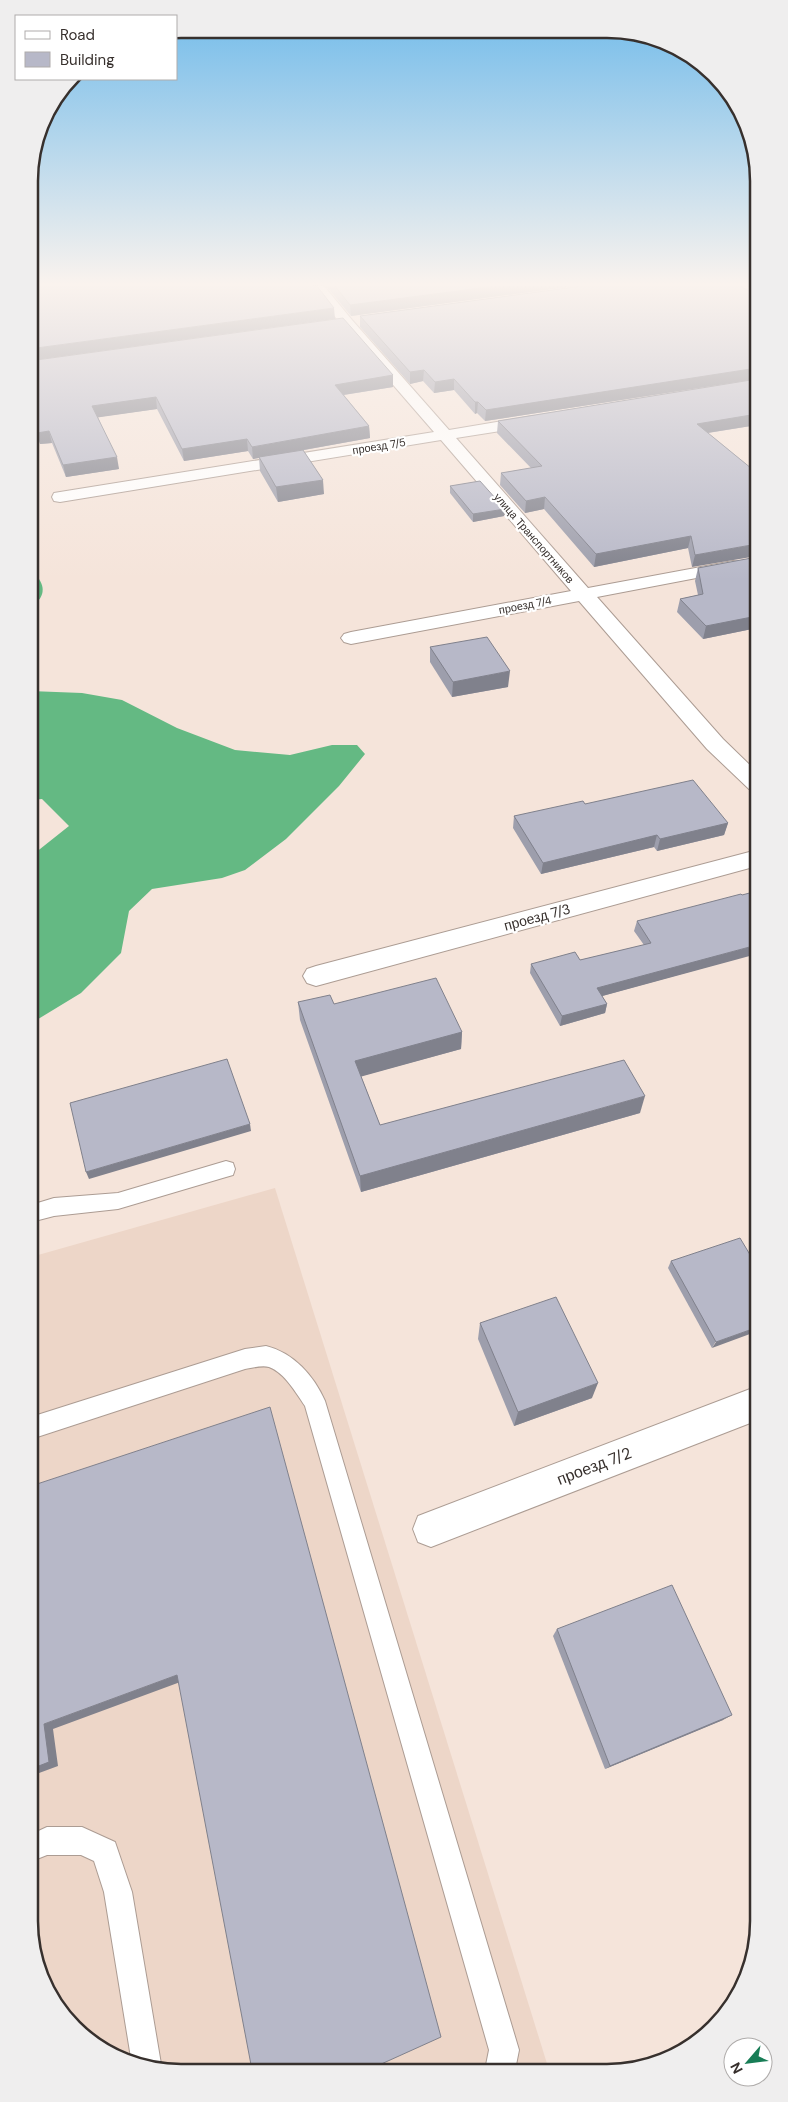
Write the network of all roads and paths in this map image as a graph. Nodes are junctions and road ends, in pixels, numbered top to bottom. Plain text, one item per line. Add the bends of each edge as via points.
1 (400, 384) edge
2 (552, 418) edge
3 (444, 435) junction
4 (60, 497) dead end
5 (747, 564) edge
6 (582, 594) junction
7 (351, 638) dead end
8 (750, 777) edge
9 (750, 860) edge
10 (316, 976) dead end
11 (226, 1169) dead end
12 (38, 1212) edge
13 (750, 1406) edge
14 (38, 1426) edge
15 (431, 1530) dead end
16 (38, 1845) edge
17 (147, 2060) edge
18 (501, 2064) edge

1 - 3 street, улица Транспортников
2 - 3 street, проезд 7/5
3 - 4 street, проезд 7/5
3 - 6 street, улица Транспортников
5 - 6 street, проезд 7/4
6 - 7 street, проезд 7/4
6 - 8 street, улица Транспортников via 715,744
9 - 10 street, проезд 7/3
11 - 12 lane via 118,1201 54,1207
13 - 15 street, проезд 7/2
14 - 18 lane via 245,1359 268,1356 285,1364 299,1379 314,1401 504,2050
16 - 17 lane via 48,1841 82,1841 104,1852 118,1892

